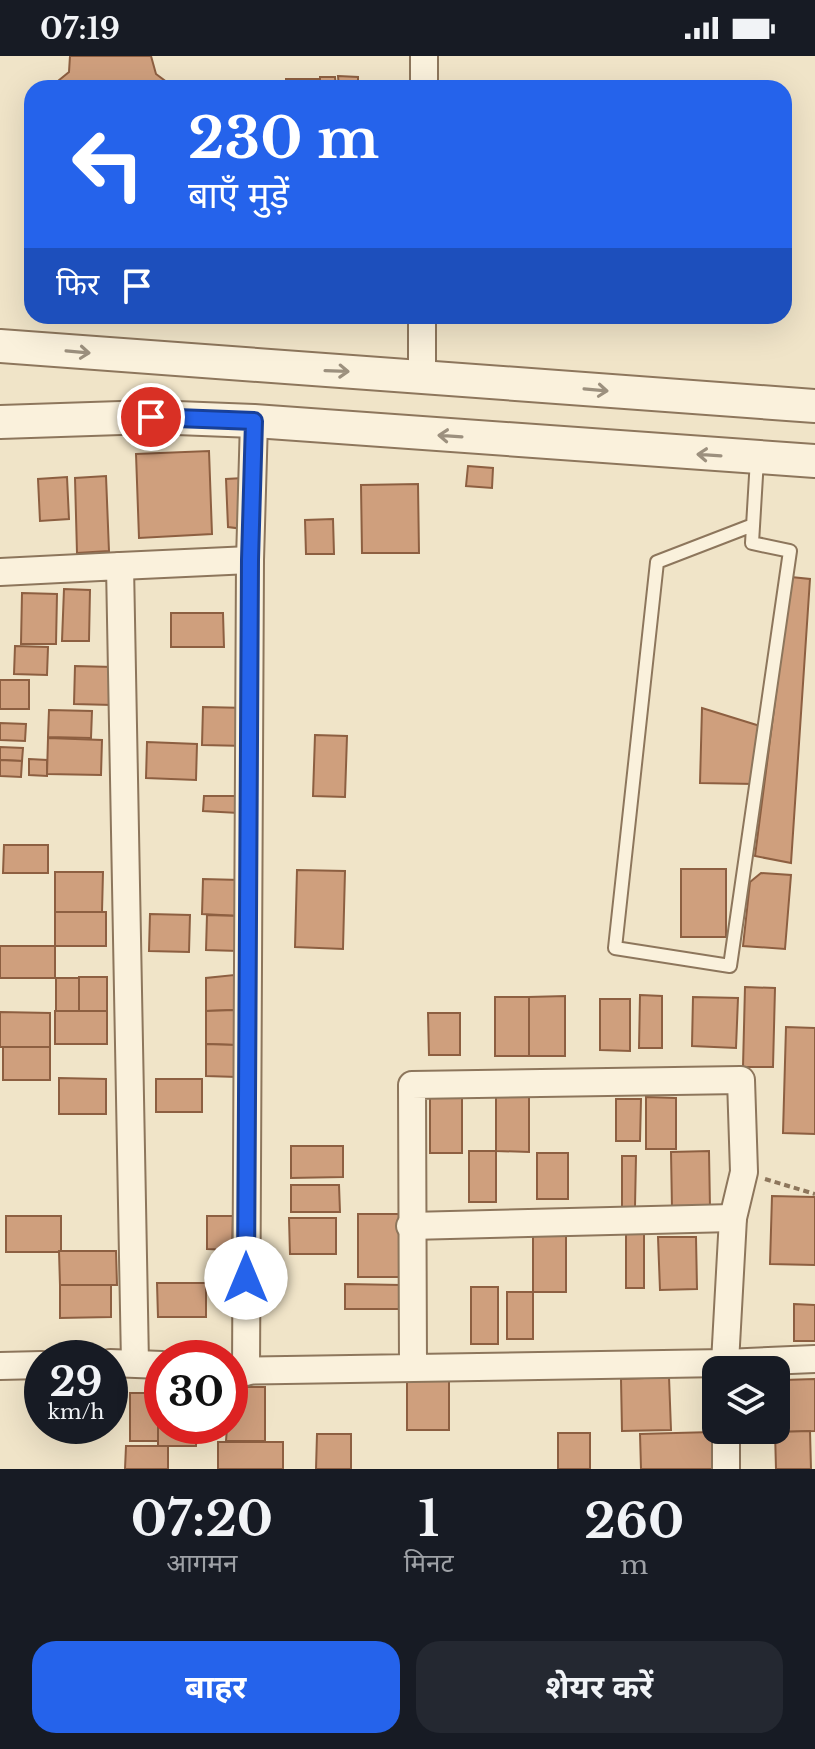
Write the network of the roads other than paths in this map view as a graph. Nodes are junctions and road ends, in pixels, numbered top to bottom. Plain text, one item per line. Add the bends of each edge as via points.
1 (424, 56) edge
2 (424, 80) edge
3 (422, 324) edge
4 (0, 346) edge
5 (422, 375) junction
6 (815, 406) edge
7 (254, 421) junction
8 (0, 422) edge
9 (757, 459) junction
10 (815, 461) edge
11 (753, 525) junction
12 (250, 560) junction
13 (120, 566) junction
14 (0, 572) edge
15 (733, 1218) junction
16 (410, 1226) junction
17 (122, 1340) edge
18 (238, 1340) edge
19 (726, 1356) edge
20 (815, 1359) edge
21 (790, 1361) edge
22 (24, 1365) edge
23 (0, 1366) edge
24 (702, 1366) edge
25 (413, 1367) junction
26 (248, 1371) edge
27 (726, 1444) edge
28 (726, 1469) edge

1 - 2 street
3 - 5 street
4 -> 5 street
5 -> 6 street
7 - 8 street via 151,417
9 -> 7 street
7 - 12 street
9 - 10 street
9 - 11 lane
11 - 11 lane via 752,543 790,551 730,966 615,948 657,562
12 - 13 street
12 - 18 street
13 - 14 street
13 - 17 street
15 - 16 street
15 - 16 street via 744,1172 741,1080 412,1085
15 - 19 street
16 - 25 street
20 - 21 street
22 - 23 street
24 - 25 street
25 - 26 street
27 - 28 street

